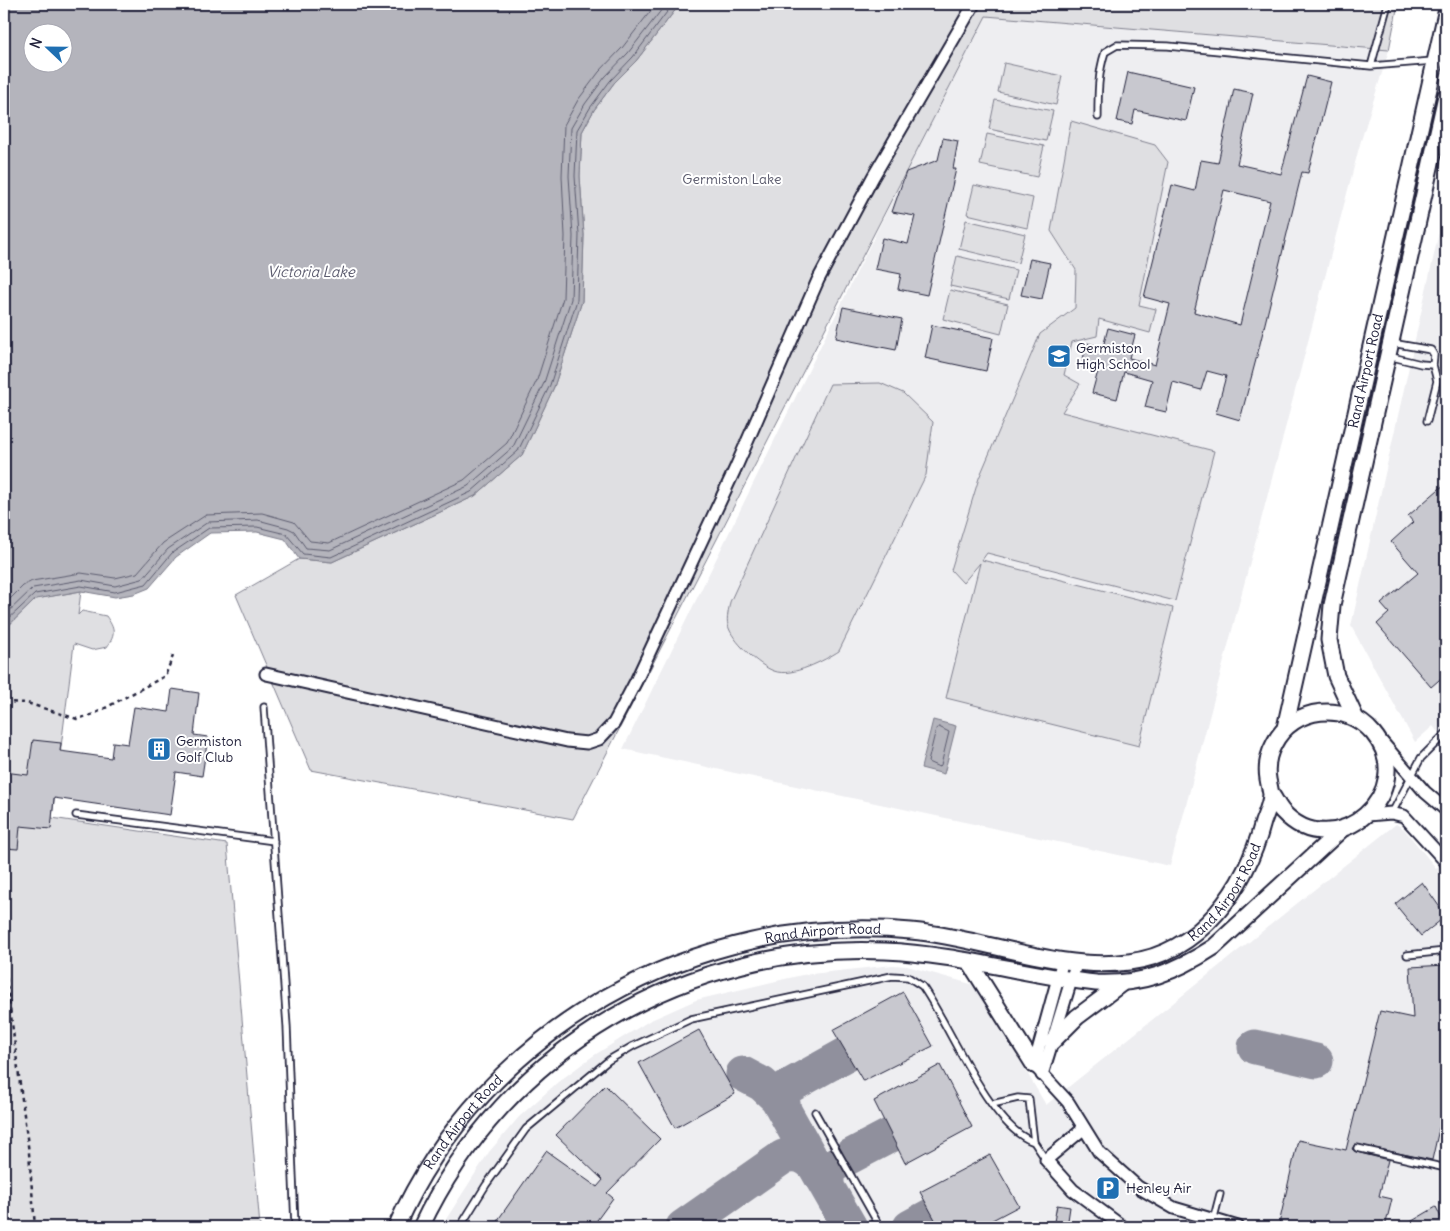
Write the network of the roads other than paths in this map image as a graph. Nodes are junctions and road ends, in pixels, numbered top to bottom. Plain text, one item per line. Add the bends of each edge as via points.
1 (974, 4) edge
2 (1388, 4) edge
3 (1446, 13) edge
4 (1435, 61) junction
5 (1371, 66) junction
6 (1446, 96) edge
7 (1098, 117) dead end
8 (1391, 344) junction
9 (1367, 356) junction
10 (1433, 365) junction
11 (1427, 421) dead end
12 (266, 674) dead end
13 (264, 707) dead end
14 (1356, 718) junction
15 (1285, 728) junction
16 (1446, 733) edge
17 (1374, 734) junction
18 (1411, 775) junction
19 (1271, 794) junction
20 (1446, 810) edge
21 (1391, 813) junction
22 (76, 815) dead end
23 (1368, 815) junction
24 (1342, 829) junction
25 (274, 841) junction
26 (1446, 862) edge
27 (1446, 951) edge
28 (1407, 955) dead end
29 (1070, 961) junction
30 (970, 963) junction
31 (1065, 980) junction
32 (1121, 984) junction
33 (1052, 1042) junction
34 (1038, 1070) junction
35 (992, 1104) junction
36 (815, 1112) dead end
37 (1083, 1129) junction
38 (1034, 1142) junction
39 (1357, 1148) dead end
40 (1046, 1160) junction
41 (1446, 1168) edge
42 (1220, 1194) dead end
43 (1213, 1221) junction
44 (295, 1227) edge
45 (396, 1227) edge
46 (421, 1227) edge
47 (460, 1227) edge
48 (880, 1227) edge
49 (1124, 1227) edge
50 (1238, 1227) edge

1 - 12 street via 873,176 818,280 736,467 636,681 607,732 587,743 567,741
2 - 5 lane
3 - 4 street, Rand Airport Road
4 - 5 lane
4 - 9 street, Rand Airport Road
5 - 7 lane via 1168,46 1117,45 1105,52 1102,61
6 - 8 street, Rand Airport Road
8 - 9 street
8 - 10 lane via 1421,364
8 - 10 lane via 1431,350
8 - 14 street, Rand Airport Road via 1332,605 1329,640 1336,676
9 - 15 street, Rand Airport Road
10 - 11 lane via 1437,381
13 - 25 lane
14 - 15 street, Rand Airport Road via 1338,712 1319,712 1300,717
14 - 17 street, Rand Airport Road
15 - 19 street, Rand Airport Road via 1274,742 1268,759
16 - 18 lane via 1421,758
17 - 18 street
17 - 23 street, Rand Airport Road via 1384,753 1387,775 1381,797
18 - 20 street via 1434,802
18 - 21 lane
19 - 24 street, Rand Airport Road via 1282,812 1300,825 1320,831
19 - 29 street, Rand Airport Road via 1257,846 1242,879 1226,904 1201,930 1165,952 1140,961 1112,965
21 - 23 street
21 - 26 street via 1407,818
22 - 25 lane
23 - 24 street, Rand Airport Road
24 - 32 street, Rand Airport Road via 1214,947 1170,973
25 - 44 lane via 287,1026
27 - 28 lane
29 - 31 street
29 - 45 street, Rand Airport Road via 913,931 821,931 769,937 708,952 644,976 564,1024 495,1082 436,1154
30 - 31 street, Rand Airport Road
30 - 34 street
30 - 46 street, Rand Airport Road via 887,951 827,950 769,958 728,968 652,995 593,1028 516,1092 489,1120 457,1163
31 - 32 street, Rand Airport Road
31 - 33 street
31 - 34 street
32 - 33 street via 1077,1017
33 - 34 street
34 - 37 street via 1068,1102
35 - 38 lane via 1016,1133
35 - 38 lane via 1029,1099
35 - 47 lane via 926,991 908,977 892,976 713,1013 678,1023 633,1046 541,1114 515,1143
36 - 48 lane
37 - 40 street
37 - 43 street via 1099,1152 1138,1187 1174,1208
38 - 40 lane
39 - 41 lane
40 - 49 street via 1073,1190
42 - 43 lane
43 - 50 street

